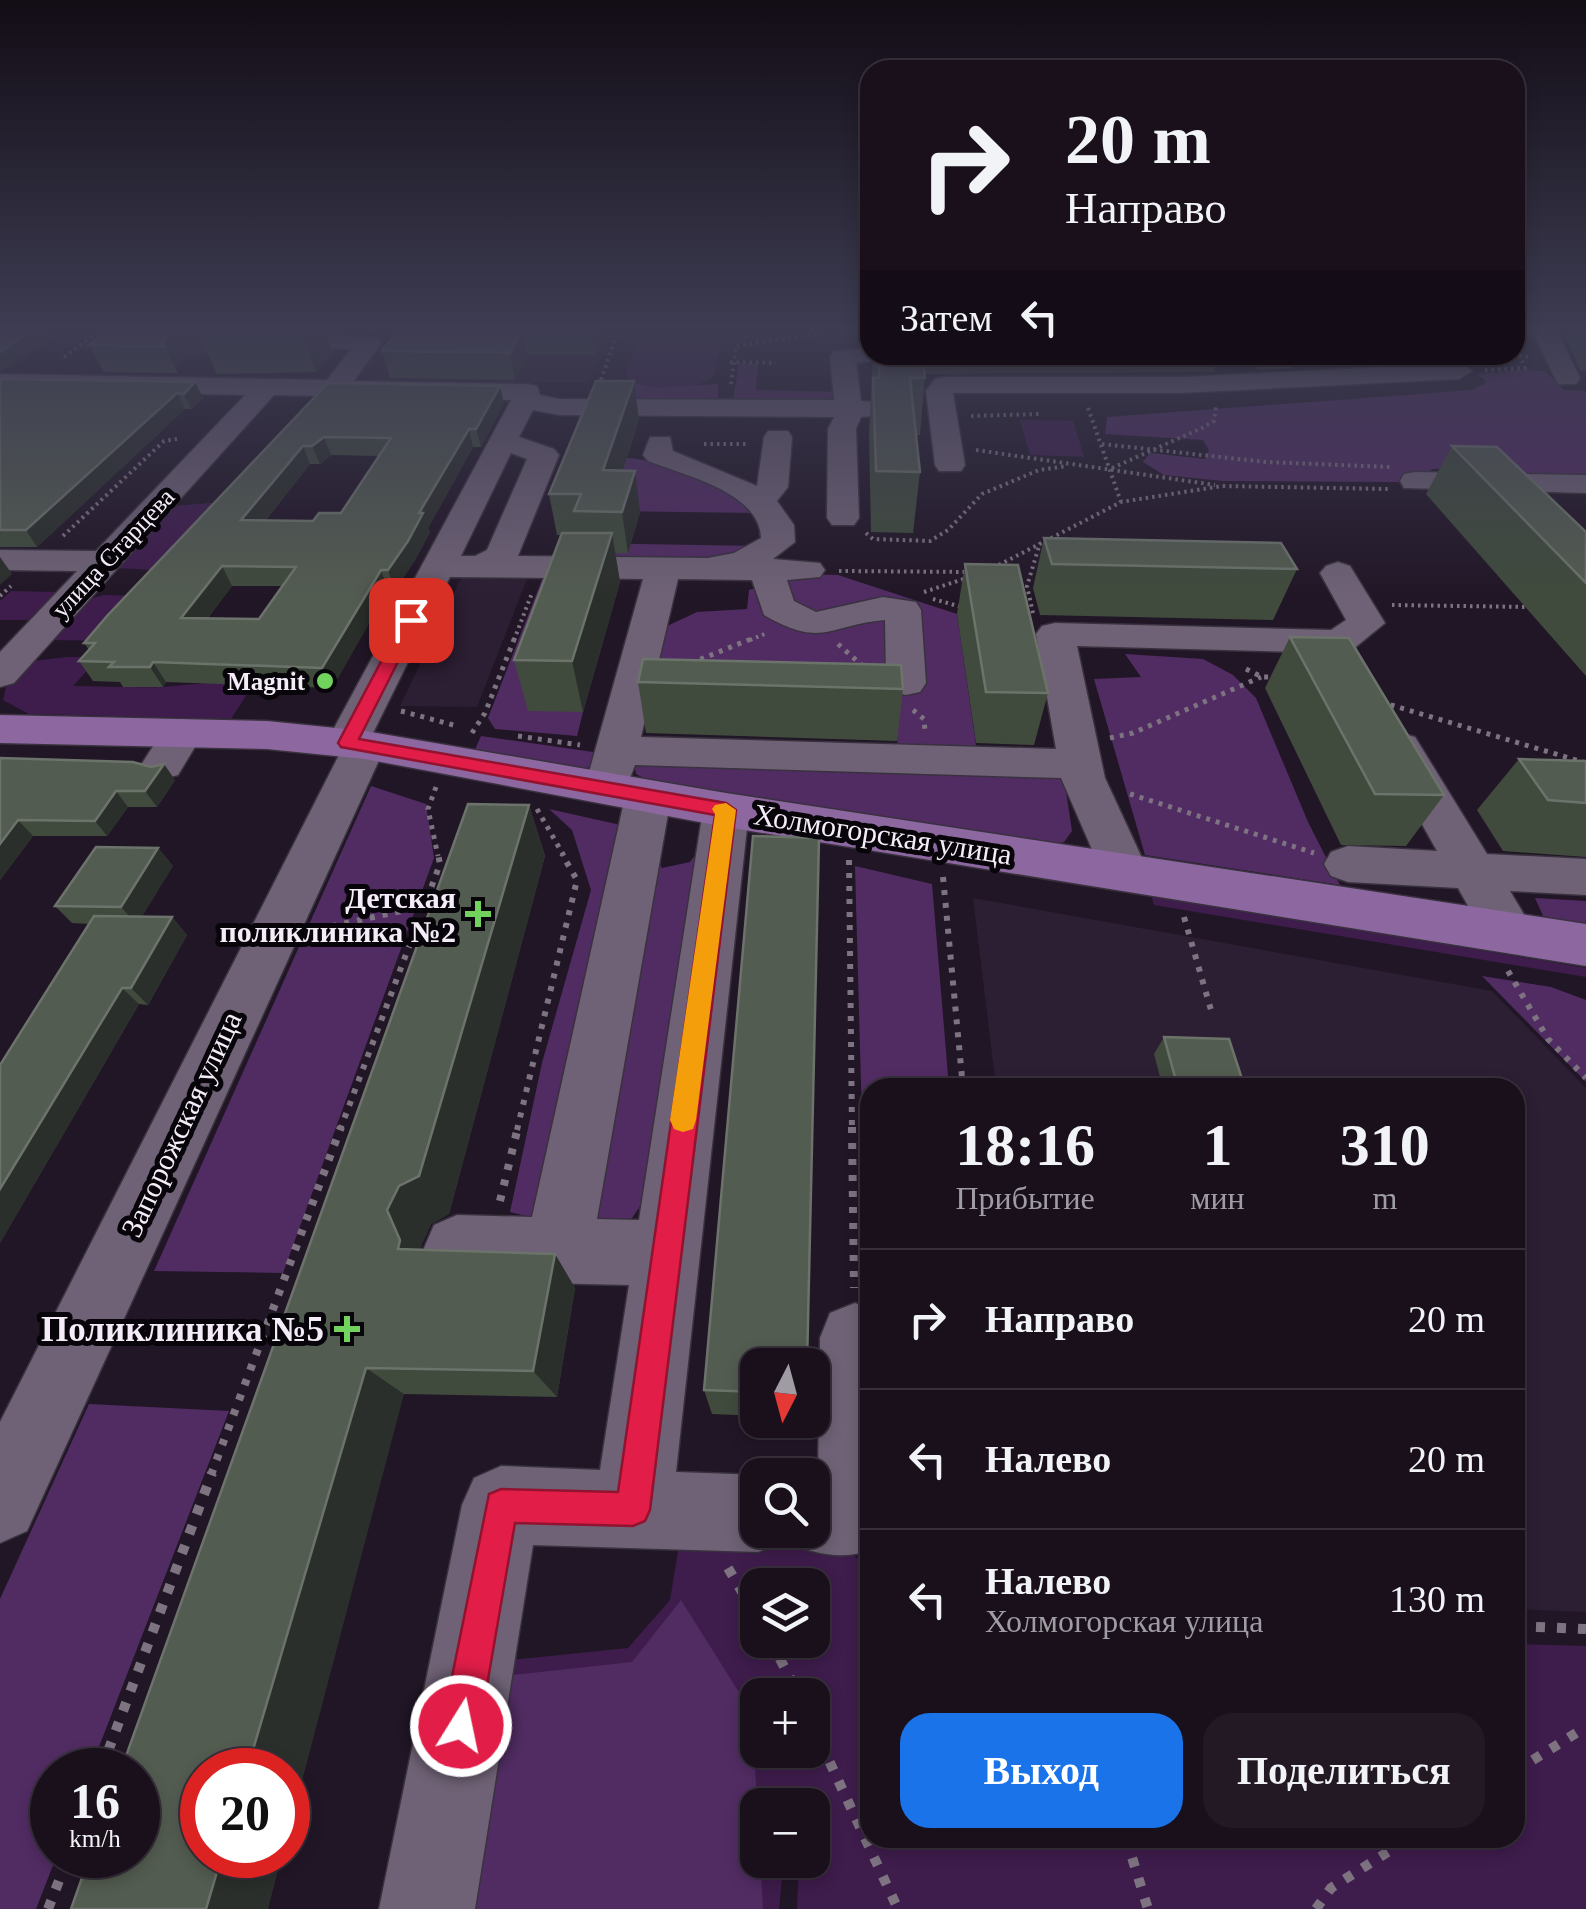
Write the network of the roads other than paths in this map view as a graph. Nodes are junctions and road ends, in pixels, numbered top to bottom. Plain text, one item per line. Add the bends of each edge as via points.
1 (228, 419) edge
2 (282, 419) edge
3 (515, 419) edge
4 (523, 419) edge
5 (851, 419) edge
6 (936, 419) edge
7 (278, 422) dead end
8 (778, 436) dead end
9 (660, 443) dead end
10 (187, 452) junction
11 (948, 456) road end
12 (231, 466) dead end
13 (1491, 482) junction
14 (1586, 484) edge
15 (1407, 485) road end
16 (762, 500) junction
17 (465, 516) junction
18 (1541, 518) edge
19 (513, 522) junction
20 (111, 555) junction
21 (773, 556) junction
22 (0, 560) edge
23 (439, 566) junction
24 (482, 566) junction
25 (663, 568) junction
26 (3, 669) edge
27 (906, 683) edge
28 (0, 729) edge
29 (368, 732) junction
30 (1079, 760) junction
31 (624, 779) junction
32 (726, 810) junction
33 (1348, 864) road end
34 (1124, 872) junction
35 (1473, 873) junction
36 (1586, 877) edge
37 (1586, 945) edge
38 (1506, 949) junction
39 (457, 1248) edge
40 (558, 1250) junction
41 (665, 1254) junction
42 (855, 1338) road end
43 (0, 1504) edge
44 (633, 1510) junction
45 (740, 1513) edge
46 (847, 1515) edge
47 (427, 1909) edge

1 - 10 street, улица Старцева
2 - 7 street
3 - 17 street, Запорожская улица
4 - 19 street via 544,454
5 - 21 street via 842,428 838,546
6 - 11 street
8 - 16 street via 772,486
9 - 16 street via 658,455 730,472
10 - 12 street
10 - 20 street, улица Старцева
13 - 14 street
13 - 15 street
13 - 18 street
16 - 21 street via 781,530
17 - 19 street
17 - 23 street, Запорожская улица
19 - 24 street via 500,556
20 - 22 street
20 - 26 street, улица Старцева
21 - 25 street via 703,569
21 - 27 street via 777,607 801,623 818,627 885,607 903,610
23 - 24 street
23 - 29 street, Запорожская улица
24 - 25 street
25 - 31 street
28 - 29 main road, Холмогорская улица via 173,748
29 - 31 main road, Холмогорская улица
29 - 43 street, Запорожская улица
30 - 31 street
30 - 34 street
30 - 35 street via 1056,634 1352,638
31 - 32 main road, Холмогорская улица
31 - 40 street
32 - 34 main road, Холмогорская улица
32 - 41 street
33 - 35 street
34 - 38 main road, Холмогорская улица
35 - 36 street
35 - 38 street
37 - 38 main road, Холмогорская улица
39 - 40 street
40 - 41 street
41 - 44 street
42 - 46 street
44 - 45 street
44 - 47 street via 501,1506

